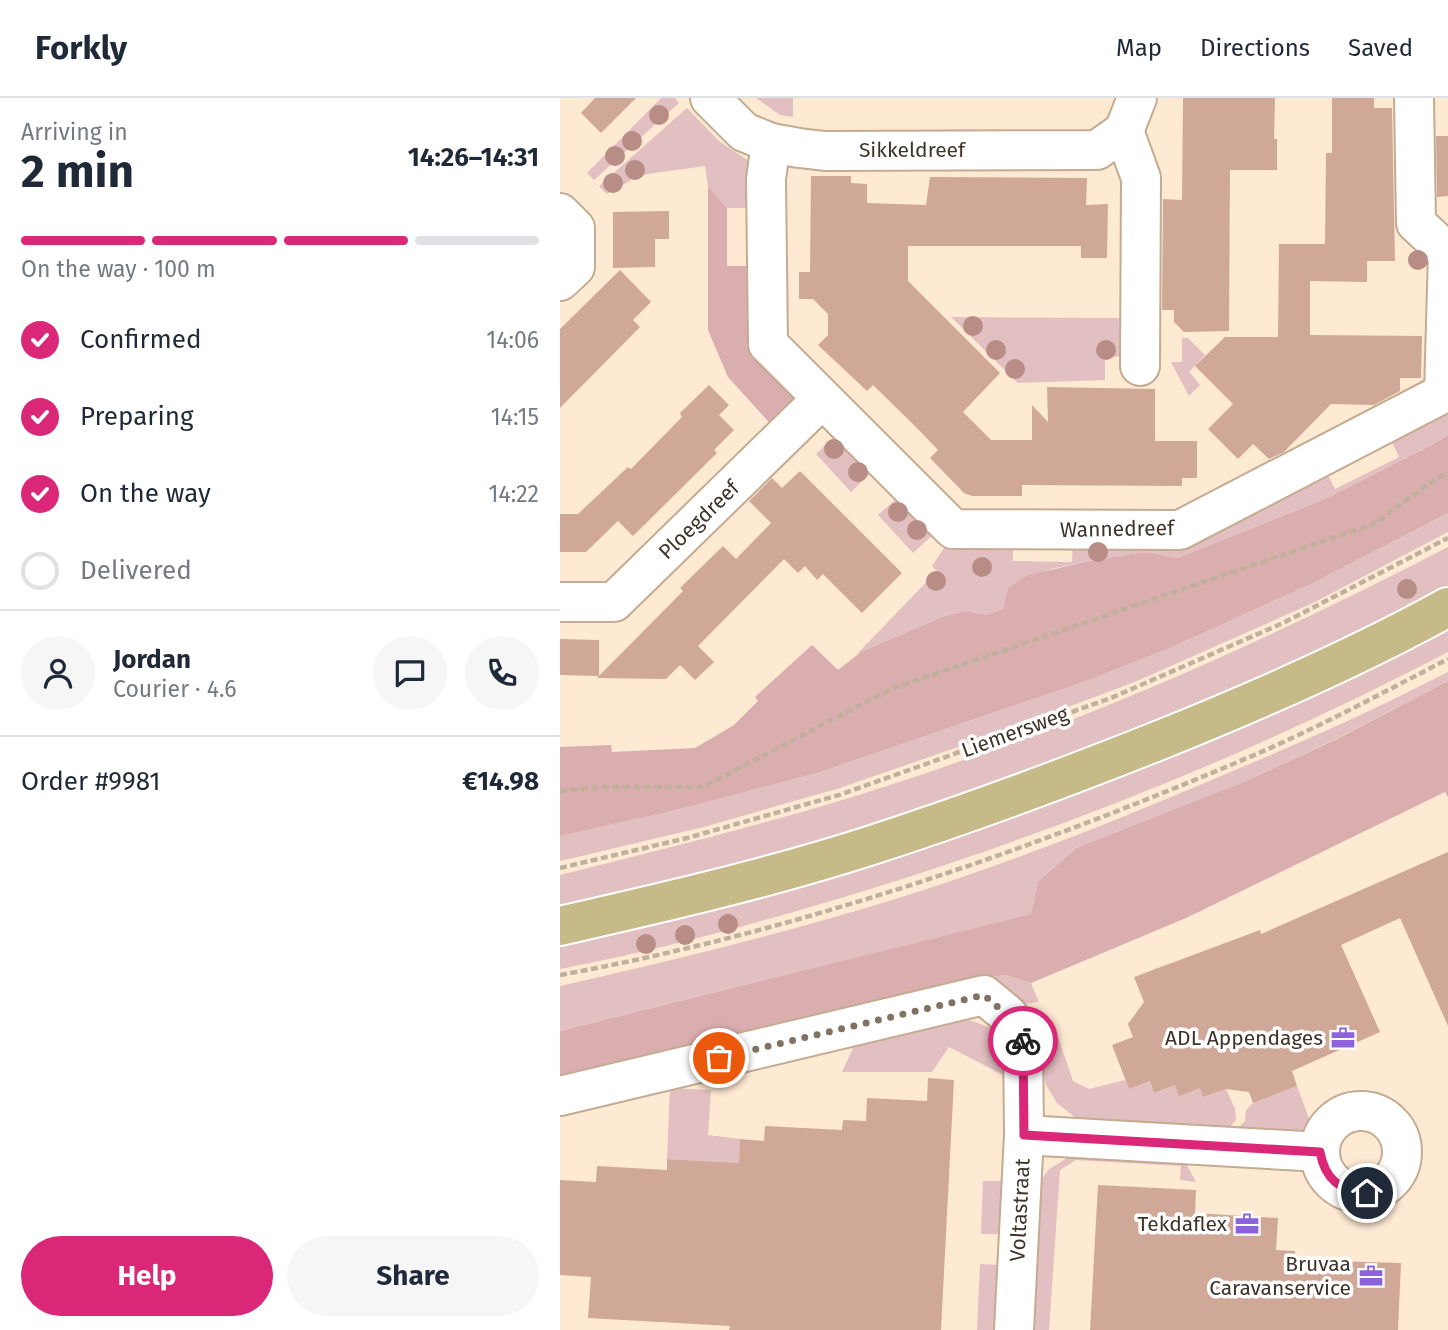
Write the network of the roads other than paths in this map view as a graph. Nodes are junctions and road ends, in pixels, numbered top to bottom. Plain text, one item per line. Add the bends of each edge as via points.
1 (710, 98) edge
2 (1414, 98) edge
3 (1130, 115) edge
4 (771, 142) junction
5 (560, 213) edge
6 (560, 281) edge
7 (1140, 366) dead end
8 (822, 399) junction
9 (560, 602) edge
10 (1448, 607) edge
11 (560, 926) edge
12 (560, 1096) edge
13 (1024, 1135) junction
14 (1320, 1152) dead end
15 (1014, 1330) edge

1 - 4 street, Sikkeldreef via 744,132
2 - 8 street, Wannedreef via 1416,223 1448,253 1444,393 1180,530 953,529
3 - 4 street, Sikkeldreef via 1097,150 825,151
3 - 7 street, Sikkeldreef via 1141,178
4 - 8 street, Wannedreef via 766,178 768,344
5 - 6 street via 575,228 575,267
8 - 9 street, Ploegdreef via 614,602
10 - 11 main road via 1394,637 1225,714 1049,784 870,846 687,897
12 - 13 street, Voltastraat via 984,995 1007,1015 1023,1038
13 - 14 street
13 - 15 street, Voltastraat

